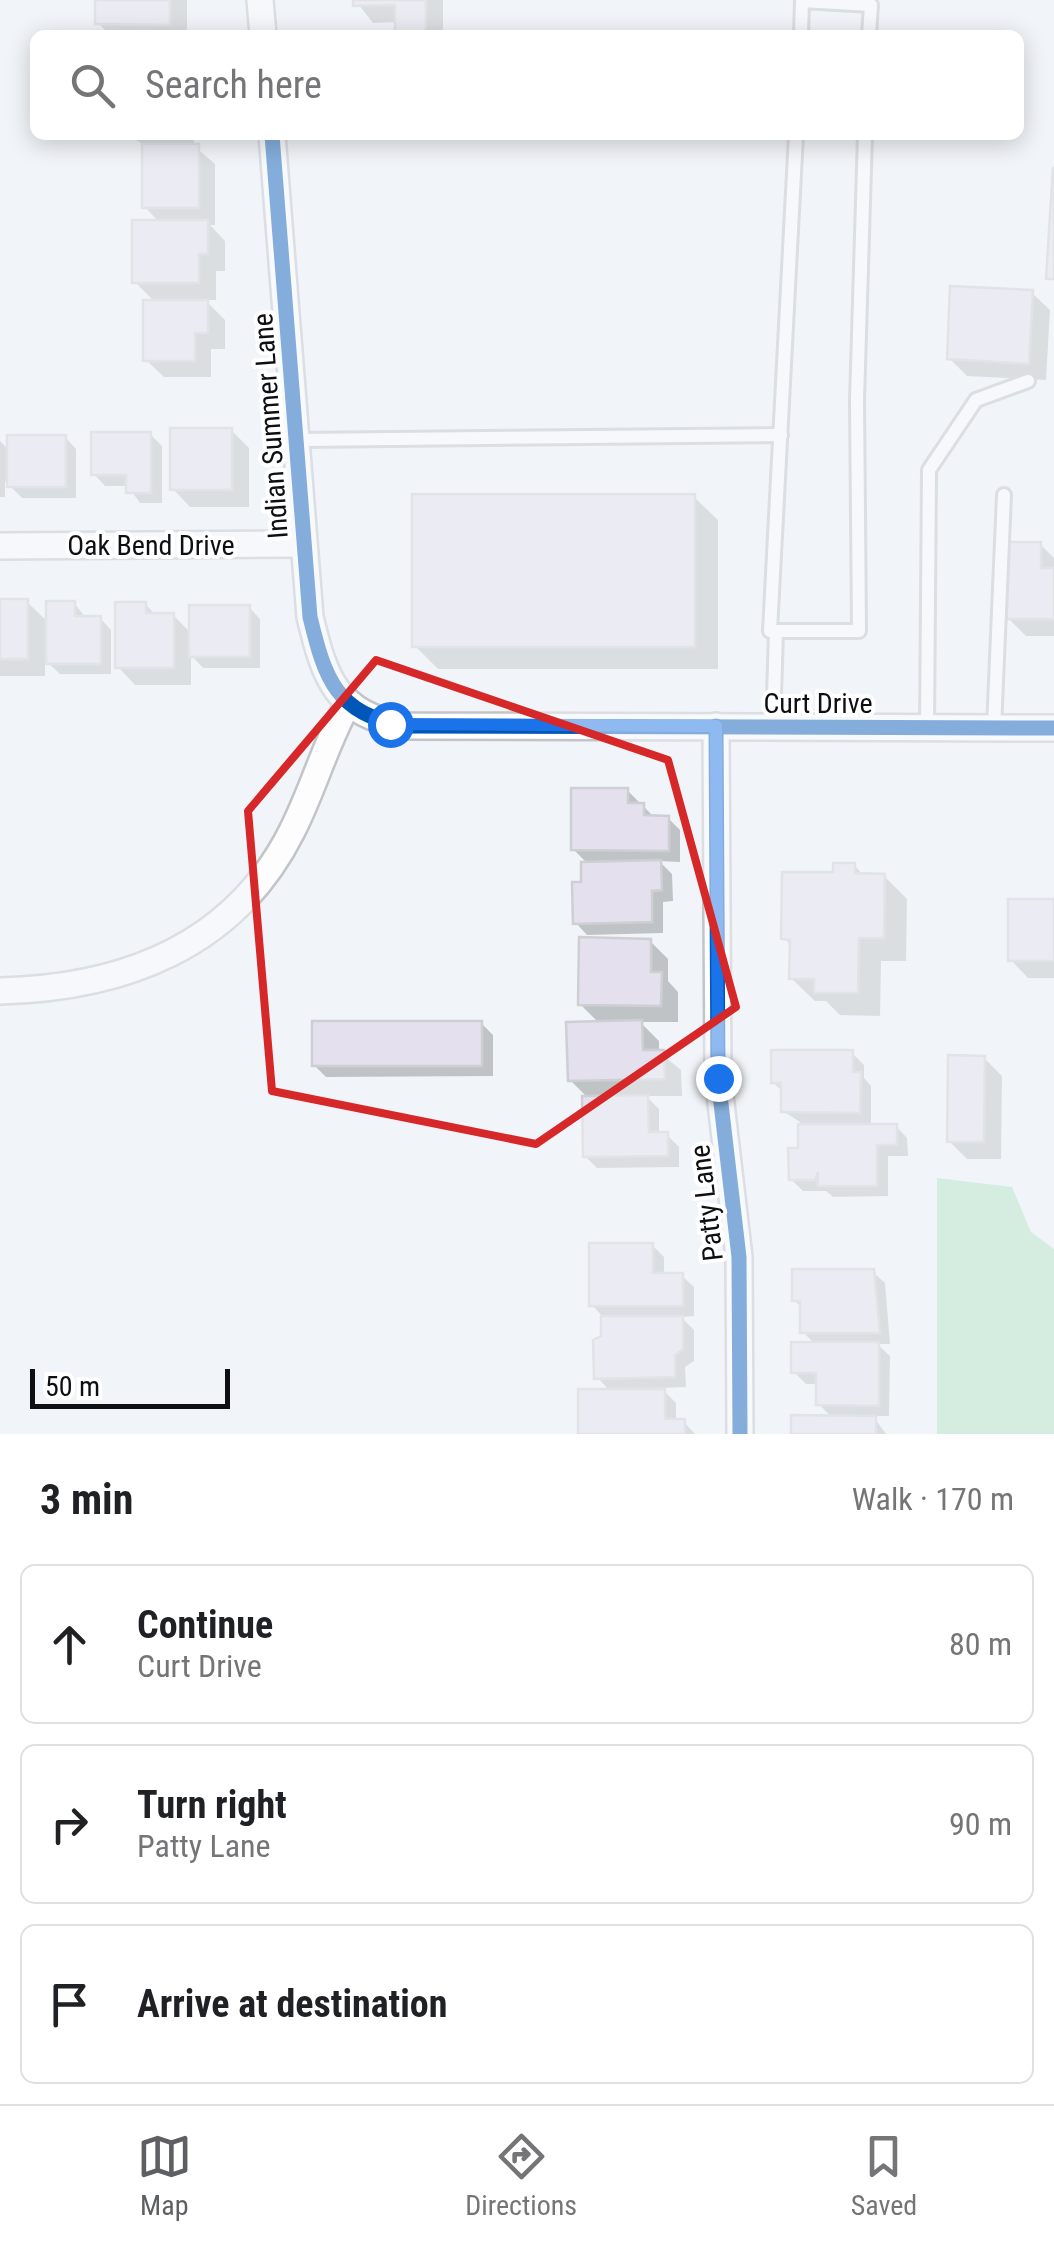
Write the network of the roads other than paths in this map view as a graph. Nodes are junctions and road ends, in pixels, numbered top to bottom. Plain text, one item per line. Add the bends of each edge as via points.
1 (260, 0) edge
2 (263, 30) edge
3 (801, 30) edge
4 (869, 30) edge
5 (272, 140) edge
6 (796, 140) edge
7 (865, 140) edge
8 (1028, 380) dead end
9 (781, 435) junction
10 (298, 440) junction
11 (1004, 495) dead end
12 (302, 544) junction
13 (0, 546) edge
14 (776, 632) junction
15 (347, 704) junction
16 (716, 726) junction
17 (773, 728) junction
18 (927, 728) junction
19 (994, 728) junction
20 (1054, 728) edge
21 (0, 991) edge
22 (740, 1434) edge

1 - 2 street
3 - 4 lane via 802,2 870,4
5 - 10 street, Indian Summer Lane
6 - 9 lane
7 - 14 lane via 858,632
8 - 18 lane via 976,400 929,470
9 - 10 lane
9 - 14 lane via 770,632
10 - 12 street, Indian Summer Lane
11 - 19 lane
12 - 13 street, Oak Bend Drive
12 - 15 street, Indian Summer Lane via 320,654
14 - 17 lane
15 - 16 street, Curt Drive via 405,726
15 - 21 street via 292,830 240,908 195,942 149,963 80,984
16 - 17 street, Curt Drive
16 - 22 street, Patty Lane via 718,1078 739,1257
17 - 18 street, Curt Drive
18 - 19 street, Curt Drive
19 - 20 street, Curt Drive

